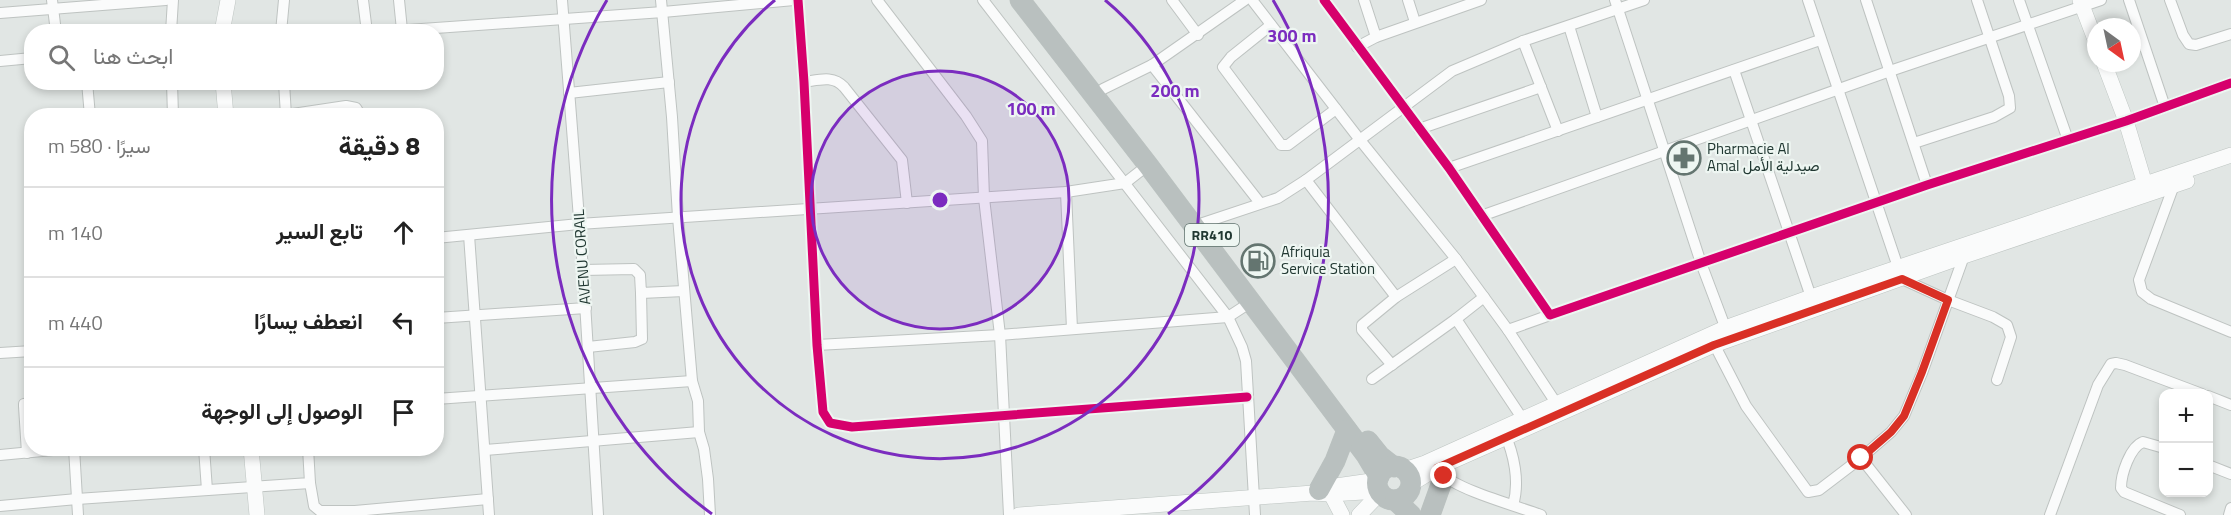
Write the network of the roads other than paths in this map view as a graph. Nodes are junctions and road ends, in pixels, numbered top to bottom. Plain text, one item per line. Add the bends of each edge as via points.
1 (166, 0) edge
2 (173, 0) edge
3 (228, 0) edge
4 (284, 0) edge
5 (363, 0) edge
6 (399, 0) edge
7 (562, 0) edge
8 (661, 0) edge
9 (796, 0) edge
10 (876, 0) edge
11 (983, 0) edge
12 (1020, 0) edge
13 (1034, 0) edge
14 (1172, 0) edge
15 (1245, 0) edge
16 (1252, 0) edge
17 (1324, 0) edge
18 (1364, 0) edge
19 (1408, 0) edge
20 (1480, 0) edge
21 (1644, 0) edge
22 (1808, 0) edge
23 (1866, 0) edge
24 (1977, 0) edge
25 (2019, 0) edge
26 (2101, 0) edge
27 (2129, 0) edge
28 (2170, 0) edge
29 (2081, 3) edge
30 (1616, 4) edge
31 (52, 5) edge
32 (663, 12) junction
33 (0, 13) edge
34 (564, 18) junction
35 (2087, 19) edge
36 (1415, 22) junction
37 (55, 24) edge
38 (172, 24) edge
39 (224, 24) edge
40 (282, 24) edge
41 (366, 24) edge
42 (401, 24) edge
43 (1271, 25) junction
44 (2027, 25) junction
45 (1569, 26) junction
46 (444, 27) edge
47 (2231, 34) edge
48 (1198, 35) junction
49 (1376, 37) junction
50 (1991, 38) junction
51 (1820, 40) junction
52 (1523, 41) junction
53 (1357, 47) junction
54 (24, 59) edge
55 (0, 61) edge
56 (1152, 65) junction
57 (1734, 70) junction
58 (1890, 71) junction
59 (2107, 72) edge
60 (669, 82) junction
61 (804, 82) junction
62 (2231, 83) edge
63 (1541, 87) junction
64 (1103, 89) junction
65 (88, 90) edge
66 (172, 90) edge
67 (224, 90) edge
68 (284, 90) edge
69 (1839, 90) junction
70 (569, 93) junction
71 (1647, 100) junction
72 (2165, 106) junction
73 (89, 108) edge
74 (173, 108) edge
75 (225, 108) edge
76 (286, 108) edge
77 (333, 108) edge
78 (356, 108) edge
79 (1403, 108) junction
80 (1336, 109) junction
81 (1598, 117) junction
82 (1752, 121) junction
83 (2126, 121) junction
84 (1419, 129) junction
85 (1558, 130) junction
86 (1360, 140) junction
87 (2068, 140) junction
88 (1914, 143) junction
89 (1665, 151) junction
90 (2231, 155) edge
91 (1148, 165) junction
92 (2231, 166) edge
93 (1449, 168) junction
94 (1306, 180) junction
95 (2174, 180) junction
96 (1125, 183) junction
97 (1927, 185) junction
98 (2146, 189) junction
99 (1066, 192) junction
100 (984, 198) junction
101 (907, 203) junction
102 (1260, 203) junction
103 (1878, 204) junction
104 (811, 210) junction
105 (1481, 216) junction
106 (678, 217) junction
107 (1203, 223) junction
108 (579, 224) junction
109 (1790, 233) junction
110 (469, 235) junction
111 (444, 237) edge
112 (1963, 251) junction
113 (1456, 259) junction
114 (1701, 263) junction
115 (583, 270) junction
116 (1900, 274) junction
117 (684, 291) junction
118 (641, 293) junction
119 (1396, 297) junction
120 (1484, 297) junction
121 (1811, 297) junction
122 (1948, 300) junction
123 (1251, 303) junction
124 (586, 308) junction
125 (475, 315) junction
126 (1550, 315) junction
127 (444, 317) edge
128 (1228, 317) junction
129 (1456, 319) junction
130 (1072, 329) junction
131 (1509, 330) junction
132 (2231, 332) edge
133 (1728, 333) junction
134 (1000, 335) junction
135 (1712, 339) junction
136 (817, 345) junction
137 (588, 347) junction
138 (24, 351) edge
139 (0, 352) edge
140 (1392, 365) junction
141 (1372, 379) dead end
142 (1997, 380) dead end
143 (692, 381) junction
144 (591, 389) junction
145 (2191, 389) edge
146 (482, 396) junction
147 (1246, 397) junction
148 (444, 398) edge
149 (2213, 398) edge
150 (2231, 405) edge
151 (1559, 407) junction
152 (1004, 416) junction
153 (1522, 418) junction
154 (1347, 430) junction
155 (699, 432) junction
156 (1504, 433) junction
157 (594, 441) junction
158 (2159, 447) edge
159 (485, 450) junction
160 (24, 453) edge
161 (0, 454) edge
162 (74, 456) edge
163 (205, 456) edge
164 (252, 456) edge
165 (308, 456) edge
166 (1861, 458) junction
167 (2213, 467) edge
168 (1441, 472) junction
169 (2231, 474) edge
170 (310, 483) junction
171 (1392, 485) junction
172 (254, 487) junction
173 (207, 490) junction
174 (1321, 492) junction
175 (76, 499) junction
176 (488, 499) junction
177 (1254, 499) junction
178 (1513, 505) junction
179 (2231, 508) edge
180 (5, 509) edge
181 (78, 515) edge
182 (256, 515) edge
183 (489, 515) edge
184 (598, 515) edge
185 (710, 515) edge
186 (1009, 515) edge
187 (1019, 515) edge
188 (1255, 515) edge
189 (1342, 515) edge
190 (1359, 515) edge
191 (1372, 515) edge
192 (1411, 515) edge
193 (1423, 515) edge
194 (1430, 515) edge
195 (1541, 515) edge
196 (1906, 515) edge
197 (2050, 515) edge
198 (2180, 515) edge
199 (2229, 515) edge

1 - 31 street
2 - 38 street
3 - 39 main road
4 - 40 street
5 - 41 street
6 - 42 street
7 - 34 street, AVENU CORAIL
8 - 32 street
9 - 32 street
9 - 61 street
10 - 100 street via 979,133
11 - 96 street
12 - 91 highway, RR410
13 - 64 highway, RR410
14 - 48 street
15 - 48 street
16 - 43 street
17 - 53 street
18 - 49 street
19 - 36 street
20 - 36 street
21 - 30 street
22 - 51 street
23 - 58 street
24 - 50 street
25 - 44 street
26 - 29 street
27 - 72 street
28 - 47 street via 2189,44
29 - 35 main road
29 - 44 street
30 - 45 street
30 - 71 street
31 - 33 street
31 - 37 street
32 - 34 street
32 - 60 street
34 - 46 street
34 - 70 street, AVENU CORAIL
36 - 49 street
43 - 80 street
43 - 80 street via 1223,67 1272,134 1281,145 1287,145
44 - 50 street
44 - 87 street
45 - 52 street
45 - 81 street
48 - 56 street
49 - 53 street
50 - 58 street
50 - 88 street via 2010,108
51 - 57 street
51 - 69 street
52 - 63 street
52 - 79 street via 1452,70
53 - 79 street
54 - 55 street
56 - 64 street
56 - 102 street
57 - 71 street
57 - 82 street
58 - 69 street
58 - 88 street
59 - 83 main road
60 - 70 street
60 - 106 street
61 - 101 street via 832,79 844,87 902,160
61 - 104 street
62 - 72 street
63 - 84 street
63 - 85 street
64 - 107 highway, RR410
65 - 73 street
66 - 74 street
67 - 75 main road
68 - 76 street
69 - 82 street
69 - 103 street
70 - 108 street, AVENU CORAIL
71 - 81 street
71 - 89 street
72 - 83 street
77 - 78 street
79 - 84 street
79 - 86 street
80 - 86 street
81 - 85 street
82 - 89 street
82 - 109 street
83 - 87 street
83 - 98 main road
84 - 93 street
85 - 93 street
86 - 94 street
86 - 113 street
87 - 97 street
88 - 97 street
89 - 105 street
89 - 114 street
90 - 95 main road
91 - 96 street
91 - 123 highway, RR410
92 - 95 main road
93 - 105 street
94 - 102 street via 1289,193
94 - 119 street
95 - 98 main road
95 - 132 street via 2139,280 2140,290 2151,299
96 - 99 street
96 - 128 street
97 - 103 street
98 - 112 main road
99 - 100 street
99 - 130 street
100 - 101 street
100 - 134 street
101 - 104 street
102 - 107 street
103 - 109 street
103 - 116 street
104 - 106 street
104 - 136 street
105 - 126 street
106 - 108 street
106 - 117 street
107 - 171 highway, RR410 via 1375,450
108 - 110 street
108 - 115 street, AVENU CORAIL
109 - 114 street
109 - 121 street
110 - 111 street
110 - 125 street
112 - 116 main road
112 - 122 street
113 - 119 street
113 - 120 street
114 - 126 street
114 - 133 street
115 - 118 street via 634,269 640,275
115 - 124 street, AVENU CORAIL
116 - 121 main road
116 - 122 street
116 - 133 main road
117 - 118 street
117 - 143 street
118 - 137 street via 642,339
119 - 140 street via 1362,325
120 - 129 street
120 - 131 street
121 - 133 main road
122 - 142 street via 2007,325 2011,337
122 - 166 street via 1904,416
123 - 128 street
123 - 154 highway, RR410
124 - 125 street
124 - 137 street, AVENU CORAIL
125 - 127 street
125 - 146 street
126 - 131 street
128 - 130 street
128 - 147 street via 1246,361
129 - 140 street
129 - 153 street
130 - 134 street
131 - 151 street
133 - 135 main road
134 - 136 street
134 - 152 street
135 - 151 main road
135 - 166 street via 1746,406 1808,492 1819,490
136 - 152 street via 823,412 835,426
137 - 144 street, AVENU CORAIL
138 - 139 street
140 - 141 street
143 - 144 street
143 - 155 street via 698,401
144 - 146 street
144 - 157 street, AVENU CORAIL
145 - 197 street via 2125,365 2111,364 2098,385
146 - 148 street
146 - 159 street
147 - 152 street
147 - 177 street
149 - 150 street
151 - 153 main road
151 - 156 main road
152 - 186 street
153 - 156 main road
154 - 171 highway, RR410
154 - 174 highway
155 - 157 street
155 - 185 street
156 - 168 main road
156 - 171 main road via 1425,463
156 - 178 street via 1516,480
157 - 159 street
157 - 184 street, AVENU CORAIL
158 - 198 street via 2143,442 2137,445 2121,488
159 - 176 street
160 - 161 street
162 - 175 street
163 - 173 street
164 - 172 main road
165 - 170 street
166 - 196 street
167 - 169 street
168 - 171 main road
168 - 178 street
168 - 194 highway
170 - 172 street
170 - 176 street via 314,506 320,511
171 - 174 main road via 1347,483
171 - 190 main road
171 - 191 main road
171 - 192 highway, RR410
171 - 193 highway, RR410
172 - 173 street
172 - 182 main road
173 - 175 street
174 - 177 main road
174 - 189 main road
175 - 180 street
175 - 181 street
176 - 183 street
177 - 187 main road
177 - 188 street
178 - 195 street
179 - 199 street

